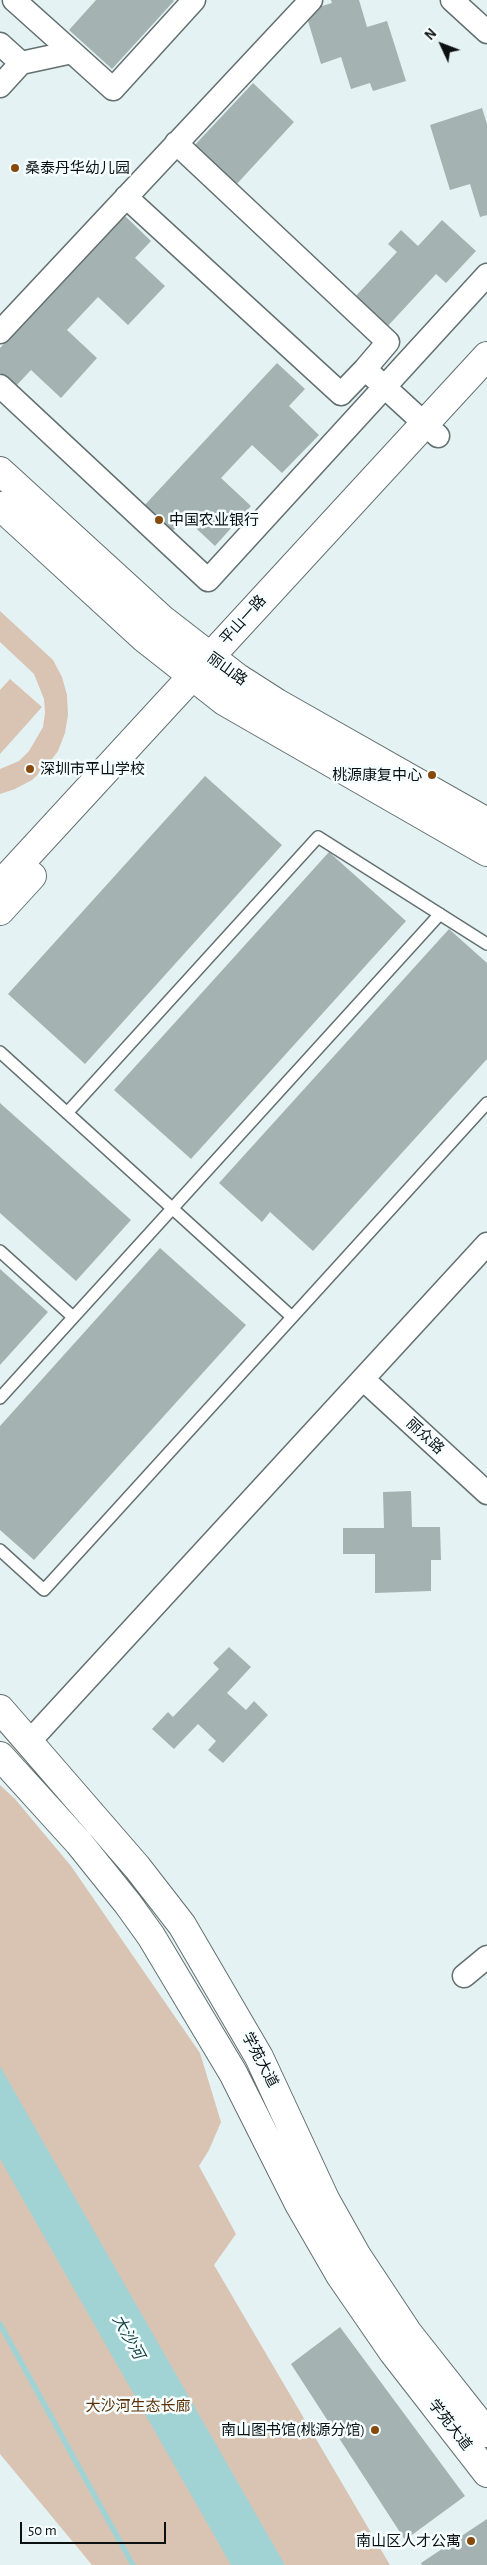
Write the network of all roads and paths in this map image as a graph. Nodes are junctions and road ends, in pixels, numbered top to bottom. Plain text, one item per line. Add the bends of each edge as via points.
1 (14, 0) edge
2 (194, 0) edge
3 (311, 0) edge
4 (452, 0) edge
5 (487, 32) edge
6 (0, 44) edge
7 (72, 52) junction
8 (21, 63) junction
9 (0, 86) edge
10 (176, 144) junction
11 (126, 197) junction
12 (487, 275) edge
13 (0, 332) edge
14 (487, 356) edge
15 (365, 369) junction
16 (487, 382) edge
17 (0, 386) edge
18 (385, 387) junction
19 (431, 430) junction
20 (0, 471) edge
21 (0, 506) edge
22 (208, 672) junction
23 (487, 822) edge
24 (487, 852) edge
25 (0, 885) edge
26 (0, 911) edge
27 (440, 914) junction
28 (487, 944) edge
29 (0, 1052) edge
30 (487, 1103) edge
31 (67, 1113) junction
32 (172, 1209) junction
33 (487, 1244) edge
34 (0, 1251) edge
35 (74, 1317) junction
36 (292, 1317) junction
37 (363, 1379) junction
38 (0, 1398) edge
39 (487, 1493) edge
40 (0, 1550) edge
41 (0, 1709) edge
42 (28, 1743) junction
43 (0, 1756) edge
44 (487, 1958) edge
45 (464, 1976) dead end
46 (487, 2433) edge
47 (487, 2473) edge

1 - 7 street
2 - 7 street via 113,89
3 - 10 street
4 - 5 street
6 - 8 street
7 - 8 street
8 - 9 street
10 - 11 street
10 - 15 street via 388,342
11 - 13 street
11 - 15 street via 341,394
12 - 18 street
14 - 19 street, 平山一路
15 - 18 street
16 - 19 street, 平山一路
17 - 18 street via 208,580
18 - 19 street
19 - 22 street, 平山一路
20 - 22 street, 丽山路 via 162,619
21 - 22 street, 丽山路 via 144,638
22 - 23 street, 丽山路 via 278,703
22 - 24 street, 丽山路 via 268,728
22 - 25 street, 平山一路
22 - 26 street, 平山一路
27 - 28 lane
27 - 31 lane via 318,837
27 - 32 lane
29 - 31 lane
30 - 36 lane
31 - 32 lane
32 - 35 lane
32 - 36 lane
33 - 37 street
34 - 35 lane
35 - 38 lane
36 - 40 lane via 44,1590
37 - 39 street, 丽众路
37 - 42 street
41 - 42 street, 学苑大道
42 - 46 street, 学苑大道 via 137,1867 182,1925 259,2056 325,2199 357,2256 408,2333
43 - 47 street, 学苑大道 via 79,1843 151,1936 228,2066 299,2204 340,2275 393,2352
44 - 45 street

